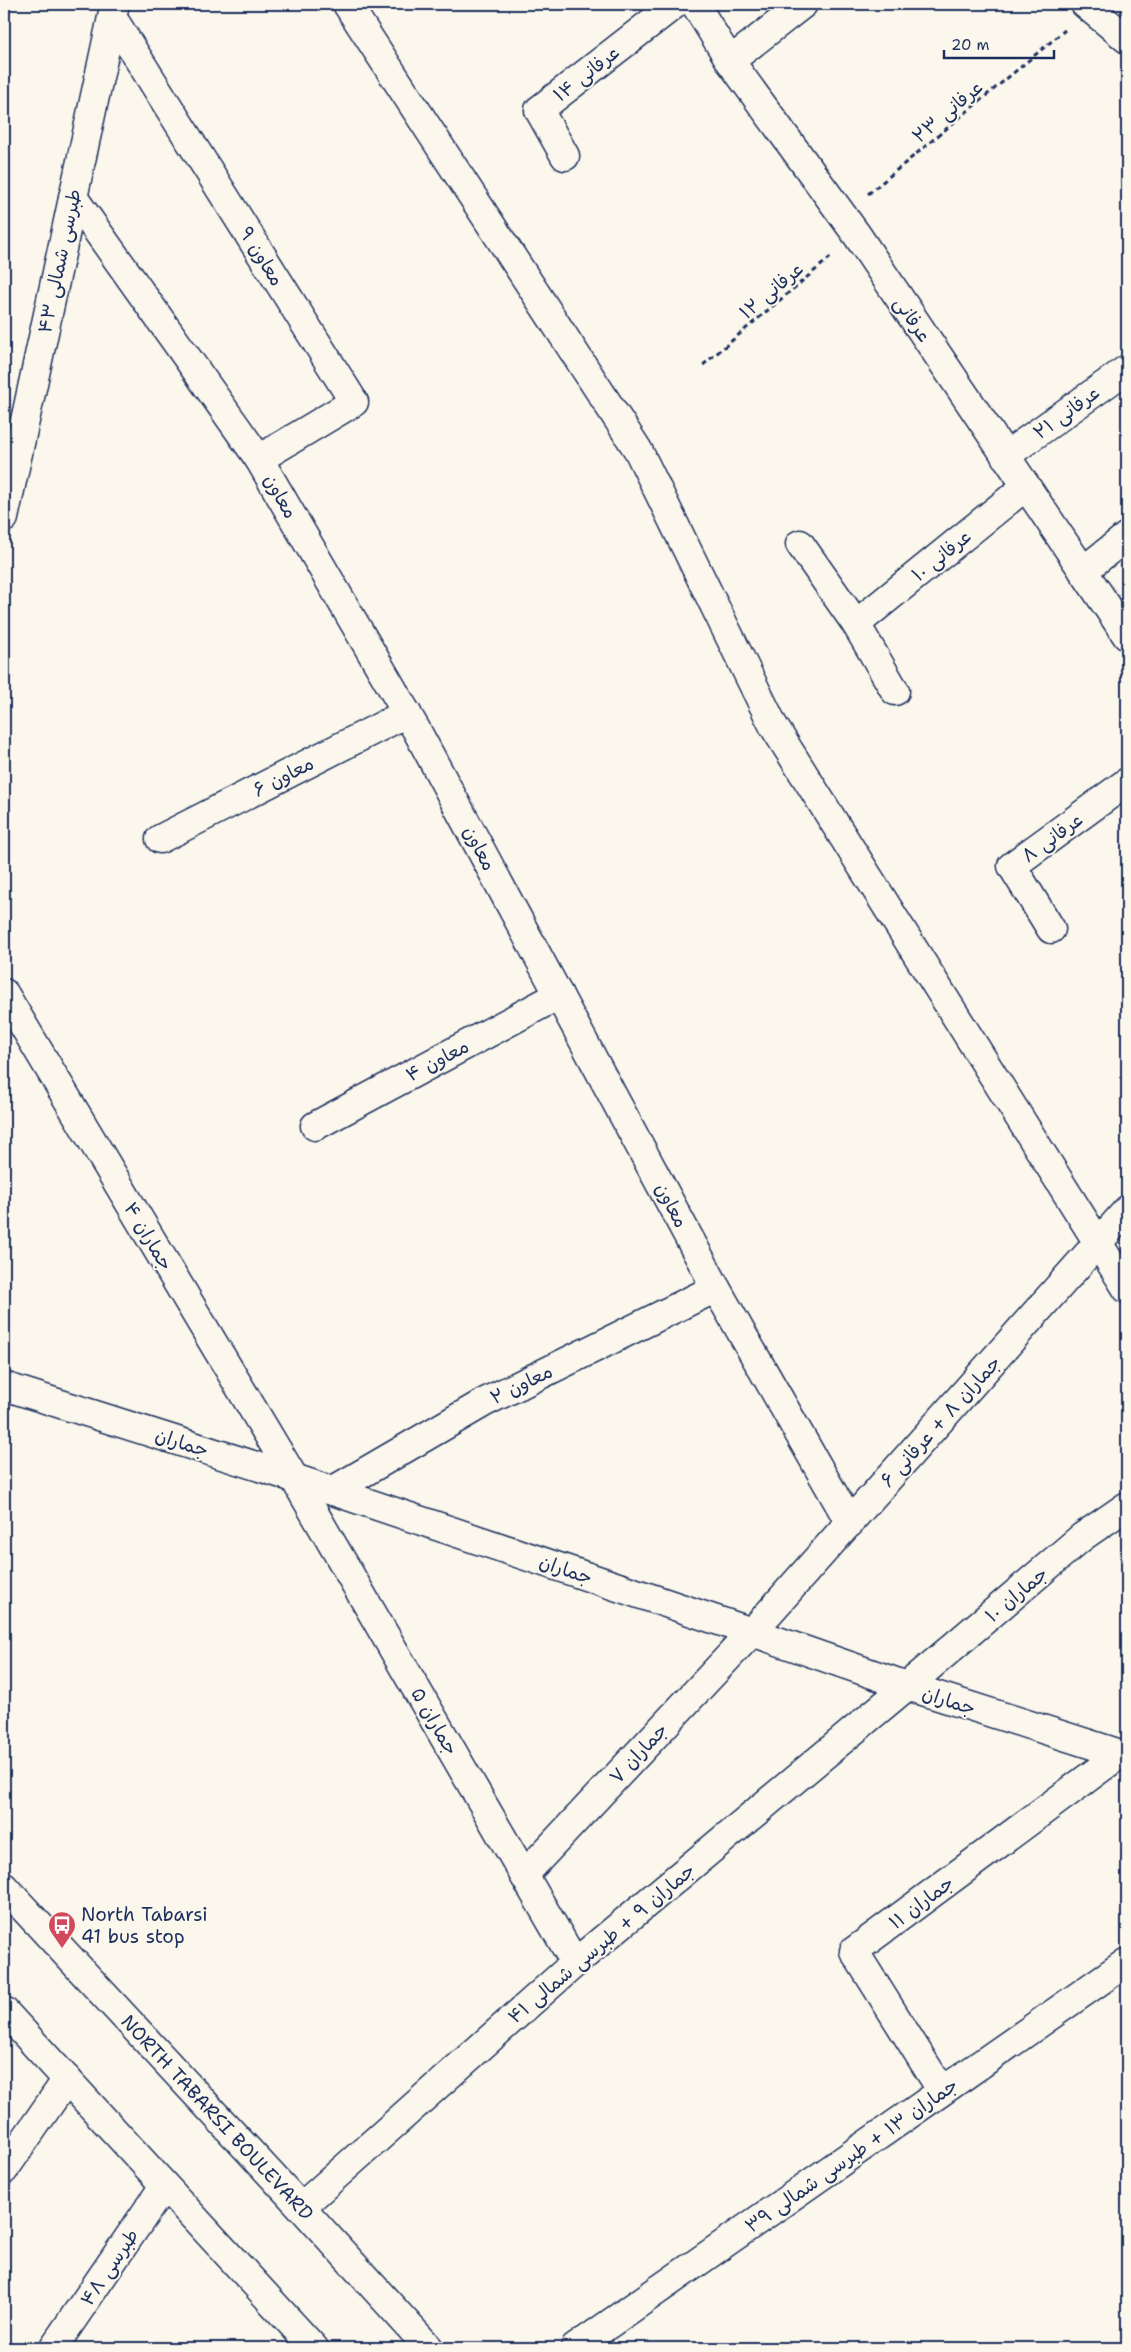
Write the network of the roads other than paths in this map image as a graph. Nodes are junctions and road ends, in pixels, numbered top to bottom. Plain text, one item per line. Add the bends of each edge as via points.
1 (347, 4) edge
2 (675, 4) edge
3 (695, 4) edge
4 (804, 4) edge
5 (1088, 6) edge
6 (114, 10) edge
7 (1127, 39) edge
8 (730, 61) junction
9 (565, 156) dead end
10 (73, 197) junction
11 (1127, 369) edge
12 (1006, 456) junction
13 (259, 459) junction
14 (1026, 486) junction
15 (4, 518) edge
16 (1127, 536) edge
17 (800, 544) dead end
18 (1084, 571) junction
19 (856, 624) junction
20 (1127, 636) edge
21 (895, 691) dead end
22 (407, 713) junction
23 (1127, 782) edge
24 (160, 839) dead end
25 (1051, 929) dead end
26 (4, 993) edge
27 (558, 995) junction
28 (315, 1126) dead end
29 (1127, 1210) edge
30 (1099, 1243) junction
31 (716, 1288) junction
32 (1127, 1288) edge
33 (4, 1386) edge
34 (294, 1478) junction
35 (332, 1491) junction
36 (1127, 1506) edge
37 (850, 1523) junction
38 (752, 1632) junction
39 (907, 1686) junction
40 (1124, 1755) edge
41 (524, 1875) junction
42 (4, 1887) edge
43 (1127, 1962) edge
44 (575, 1964) junction
45 (4, 2011) edge
46 (67, 2079) junction
47 (942, 2091) junction
48 (4, 2170) edge
49 (164, 2186) junction
50 (301, 2207) junction
51 (53, 2348) edge
52 (314, 2348) edge
53 (429, 2348) edge
54 (575, 2348) edge

1 - 30 street via 638,450 773,725
2 - 9 street, عرفانی ۱۴ via 539,110
3 - 8 street, عرفانی
4 - 8 street
5 - 7 street
6 - 10 street, طبرسی شمالی ۴۳
6 - 13 street, معاون ۹ via 354,402
8 - 12 street, عرفانی via 850,225
10 - 13 street, معاون
10 - 15 street, طبرسی شمالی ۴۳
11 - 12 street, عرفانی ۲۱
12 - 14 street, عرفانی
13 - 22 street, معاون
14 - 18 street, عرفانی
14 - 19 street, عرفانی ۱۰
16 - 18 street
17 - 19 street
18 - 20 street, عرفانی
19 - 21 street
22 - 24 street, معاون ۶
22 - 27 street, معاون
23 - 25 street, عرفانی ۸ via 1012,866
26 - 34 street, جماران ۴
27 - 28 street, معاون ۴
27 - 31 street, معاون
29 - 30 street, جماران ۸ + عرفانی ۶
30 - 32 street
30 - 37 street, جماران ۸ + عرفانی ۶
31 - 35 street, معاون ۲ via 485,1402
31 - 37 street, معاون
33 - 34 street, جماران
34 - 35 street, جماران
34 - 41 street, جماران ۵
35 - 38 street, جماران
36 - 39 street, جماران ۱۰ via 1082,1537
37 - 38 street, جماران ۸ + عرفانی ۶
38 - 39 street, جماران
38 - 41 street, جماران ۷
39 - 40 street, جماران
39 - 44 street, جماران ۹ + طبرسی شمالی ۴۱
40 - 47 street, جماران ۱۱ via 854,1951
41 - 44 street, جماران ۵
42 - 50 street, NORTH TABARSI BOULEVARD
43 - 47 street, جماران ۱۳ + طبرسی شمالی ۳۹
44 - 50 street, جماران ۹ + طبرسی شمالی ۴۱
45 - 46 street
46 - 48 street
46 - 49 street
47 - 54 street, جماران ۱۳ + طبرسی شمالی ۳۹
49 - 51 street, طبرسی ۴۸
49 - 52 street
50 - 53 street, NORTH TABARSI BOULEVARD

